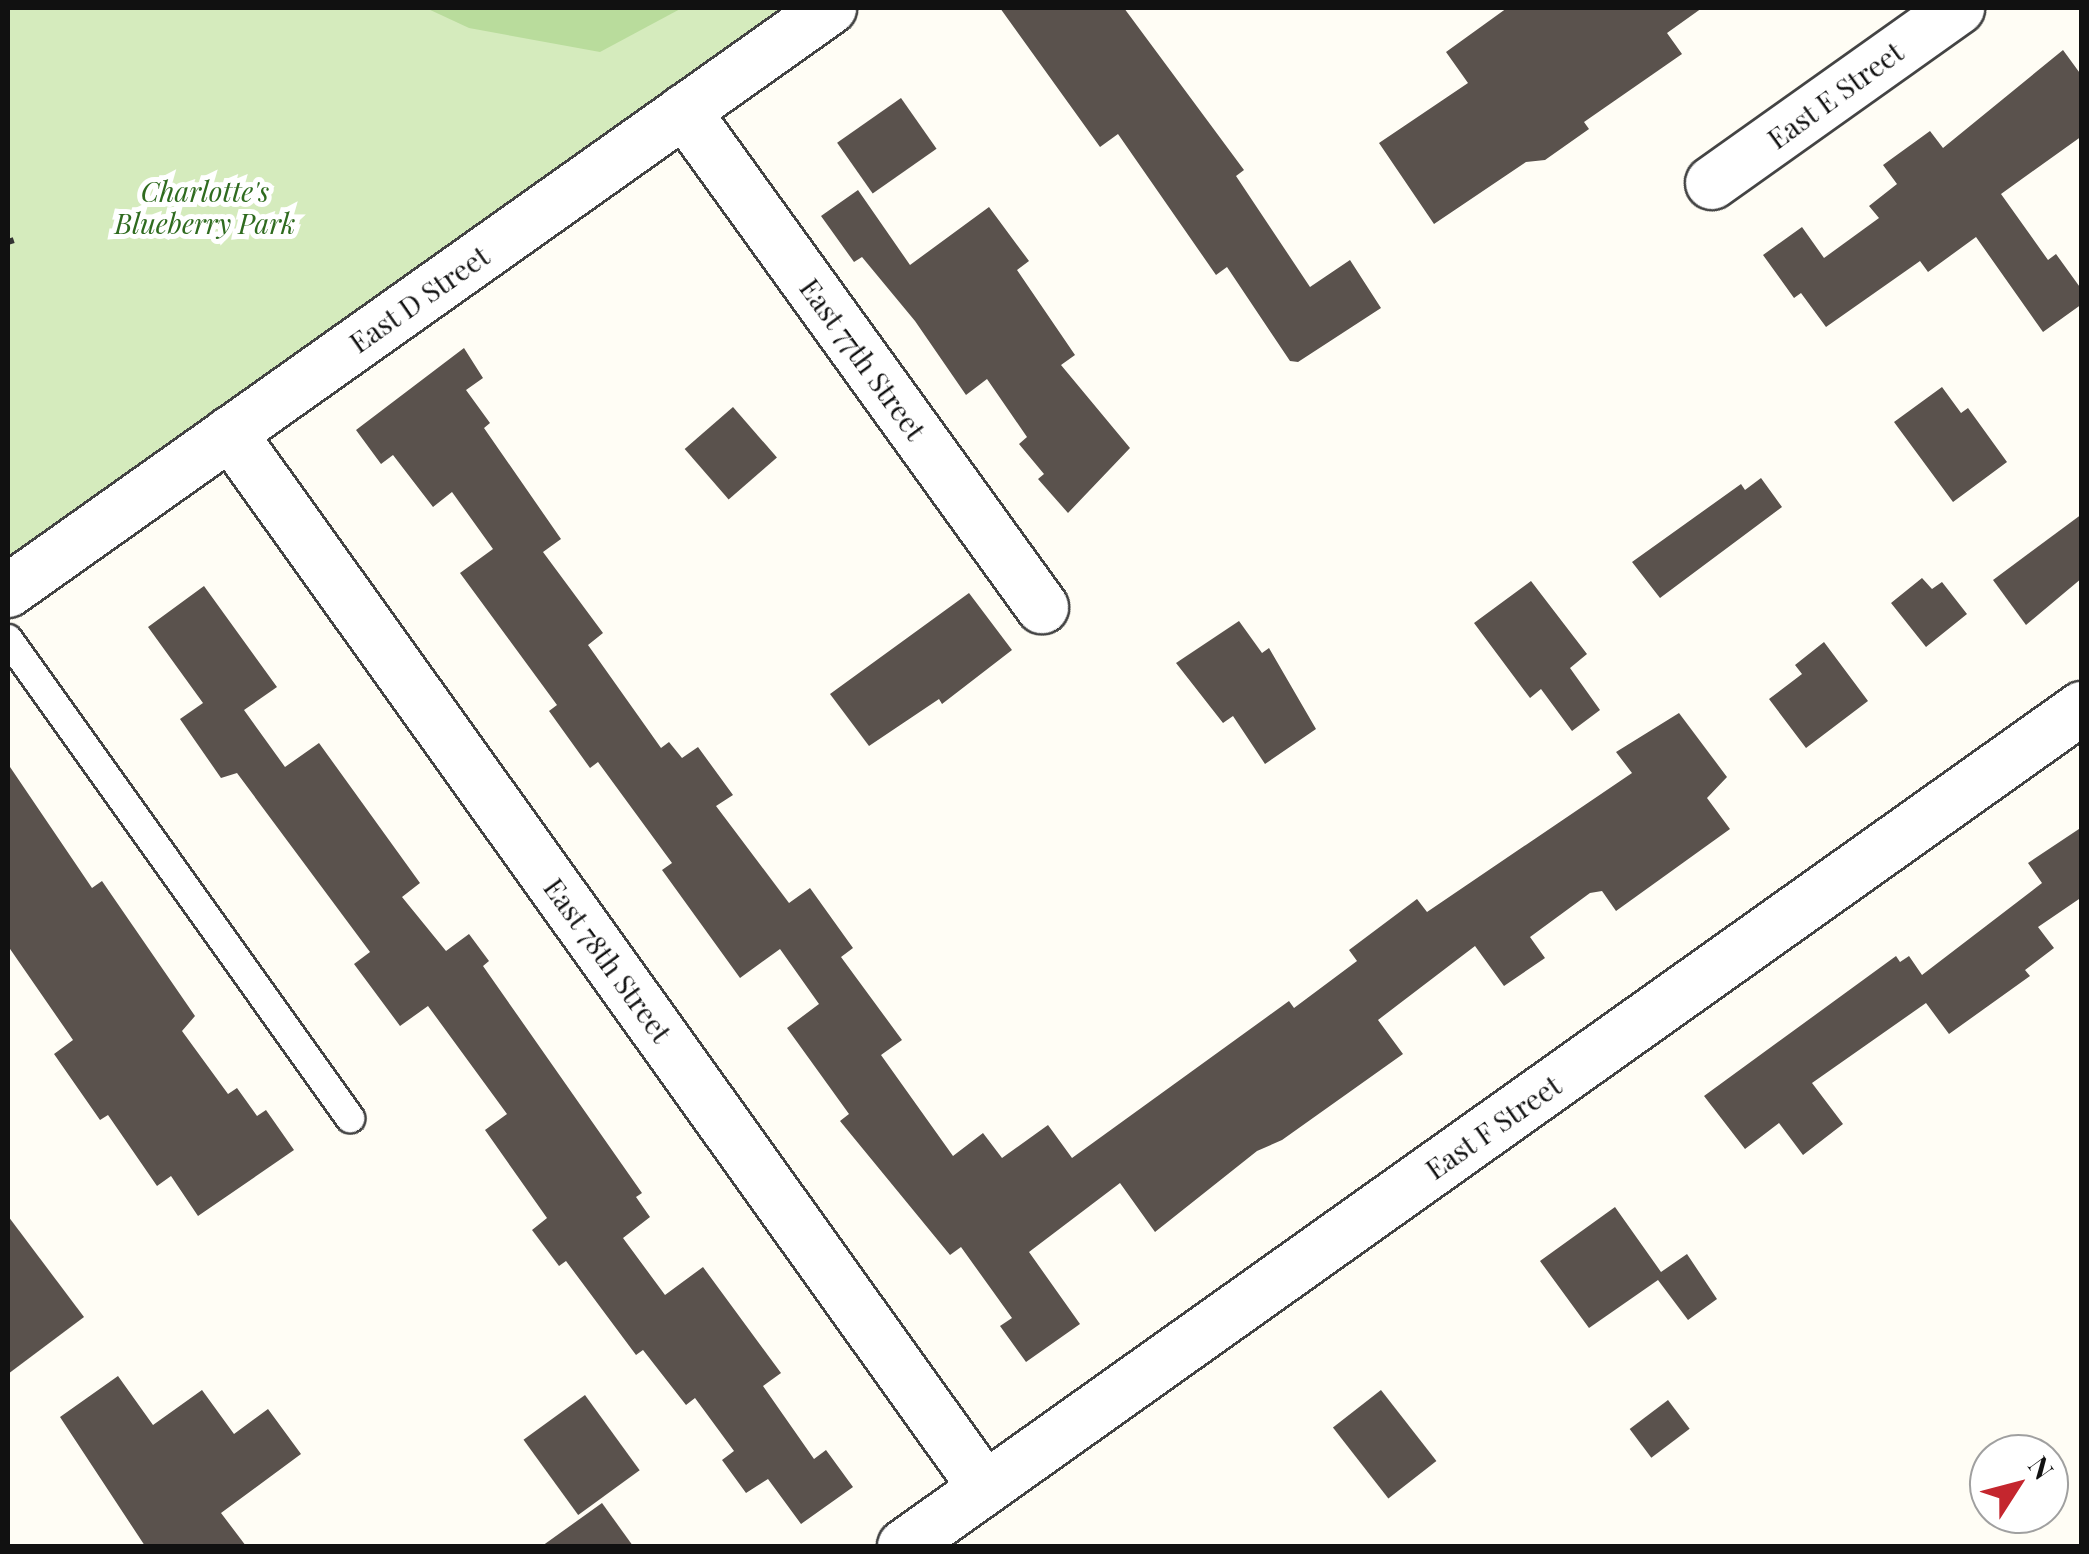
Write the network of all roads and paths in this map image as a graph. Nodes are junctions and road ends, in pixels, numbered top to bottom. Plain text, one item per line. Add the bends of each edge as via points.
1 (830, 8) edge
2 (1958, 8) edge
3 (684, 111) junction
4 (1712, 183) dead end
5 (230, 433) junction
6 (8, 591) edge
7 (1042, 606) dead end
8 (8, 640) edge
9 (2082, 708) edge
10 (350, 1118) dead end
11 (985, 1488) junction
12 (904, 1546) edge

1 - 3 street, East D Street
2 - 4 street, East E Street
3 - 5 street, East D Street
3 - 7 street, East 77th Street
5 - 6 street, East D Street
5 - 11 street, East 78th Street
8 - 10 lane
9 - 11 street, East F Street
11 - 12 street, East F Street

